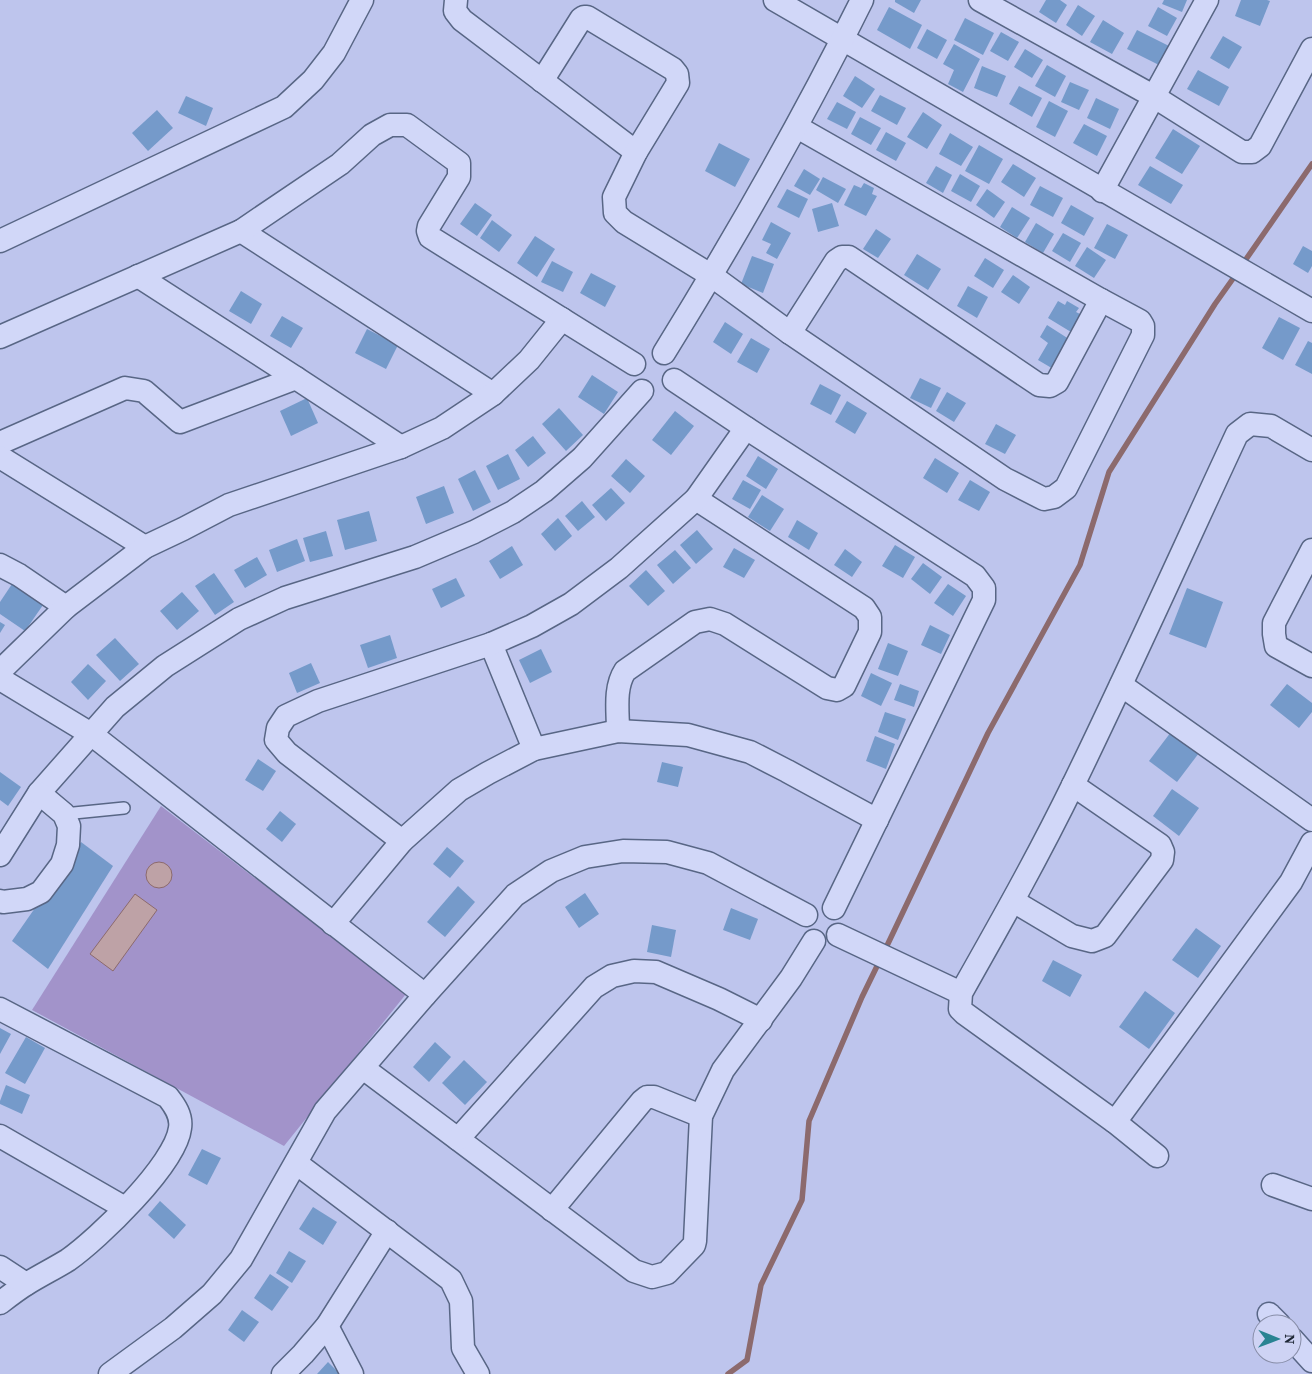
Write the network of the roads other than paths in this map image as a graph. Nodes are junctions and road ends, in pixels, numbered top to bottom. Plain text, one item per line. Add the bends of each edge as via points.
1 (362, 0) edge
2 (456, 0) edge
3 (775, 0) edge
4 (862, 0) edge
5 (980, 0) edge
6 (1207, 0) edge
7 (843, 39) junction
8 (1312, 48) edge
9 (542, 81) junction
10 (1153, 96) junction
11 (797, 127) junction
12 (636, 152) junction
13 (1102, 191) junction
14 (241, 231) junction
15 (0, 241) edge
16 (138, 276) junction
17 (712, 276) junction
18 (1101, 300) junction
19 (1312, 311) edge
20 (562, 319) junction
21 (790, 333) junction
22 (0, 337) edge
23 (664, 353) junction
24 (634, 364) junction
25 (296, 378) junction
26 (674, 380) junction
27 (642, 391) junction
28 (493, 394) junction
29 (746, 428) junction
30 (0, 443) edge
31 (400, 447) junction
32 (1312, 450) edge
33 (0, 457) edge
34 (696, 499) junction
35 (145, 547) junction
36 (1312, 550) edge
37 (0, 565) edge
38 (66, 607) junction
39 (491, 644) junction
40 (1312, 666) edge
41 (0, 671) edge
42 (0, 679) edge
43 (1121, 685) junction
44 (618, 731) junction
45 (91, 734) junction
46 (534, 749) junction
47 (1073, 785) junction
48 (39, 793) junction
49 (124, 808) dead end
50 (64, 814) junction
51 (877, 820) junction
52 (1312, 820) edge
53 (402, 841) junction
54 (1312, 843) edge
55 (0, 855) edge
56 (0, 900) edge
57 (1013, 901) junction
58 (834, 908) junction
59 (806, 914) junction
60 (333, 924) junction
61 (848, 939) junction
62 (814, 940) junction
63 (961, 993) junction
64 (425, 995) junction
65 (0, 1008) edge
66 (761, 1020) junction
67 (363, 1068) junction
68 (701, 1116) junction
69 (1115, 1122) junction
70 (0, 1136) edge
71 (458, 1139) junction
72 (1157, 1156) dead end
73 (296, 1163) junction
74 (1273, 1185) dead end
75 (1312, 1199) edge
76 (126, 1208) junction
77 (552, 1210) junction
78 (386, 1231) junction
79 (0, 1266) edge
80 (26, 1284) junction
81 (0, 1302) edge
82 (326, 1326) junction
83 (1302, 1350) edge
84 (1312, 1361) edge
85 (110, 1374) edge
86 (283, 1374) edge
87 (352, 1374) edge
88 (478, 1374) edge

1 - 15 street via 334,53 314,80 284,107
2 - 9 street via 455,11 462,20
3 - 7 street
4 - 7 street
5 - 10 street
6 - 10 street
7 - 11 street
7 - 13 street
8 - 10 street via 1260,146 1252,152 1242,152
9 - 12 street
9 - 12 street via 584,17 673,69 678,83
10 - 13 street
11 - 17 street
11 - 18 street
12 - 17 street via 614,197 615,213 624,222
13 - 19 street
14 - 16 street
14 - 20 street via 340,164 372,135 390,125 407,125 459,163 459,177 429,226 430,237
14 - 28 street
16 - 22 street
16 - 25 street
17 - 21 street
17 - 23 street
18 - 21 street via 1057,382 1050,386 1039,385 849,257 836,261
18 - 21 street via 1140,321 1143,335 1066,488 1044,500 1005,479
20 - 24 street
20 - 28 street via 529,360
23 - 24 street via 642,354
23 - 26 street via 673,364
24 - 27 street via 633,378
25 - 30 street via 180,422 144,391 125,388
25 - 31 street
26 - 27 street via 667,390 655,394
26 - 29 street
27 - 45 street via 582,458 544,491 513,512 415,557 285,598 239,619 165,666 115,707
28 - 31 street via 442,428
29 - 34 street
29 - 51 street via 975,576 984,588 984,600
31 - 35 street via 229,505
32 - 43 street via 1271,426 1250,424 1237,434
33 - 35 street
34 - 39 street via 619,568 571,604
34 - 44 street via 864,608 870,617 870,632 844,686 837,690 827,688 725,624 710,619 695,622 625,671 618,690
35 - 38 street
36 - 40 street via 1274,623 1276,646
37 - 38 street
38 - 41 street
39 - 46 street
39 - 53 street via 318,701 286,716 278,728 276,740 287,753
42 - 45 street
43 - 47 street
43 - 52 street
44 - 46 street
44 - 51 street via 688,735 750,752
45 - 48 street
45 - 60 street
46 - 53 street via 459,790
47 - 57 street
47 - 57 street via 1160,844 1162,860 1106,936 1092,941 1072,936
48 - 50 street
48 - 55 street
49 - 50 lane
50 - 56 street via 69,826 68,845 57,871 41,892 27,899
51 - 58 street
53 - 60 street
54 - 69 street via 1292,882
57 - 63 street
58 - 59 street via 822,904
58 - 61 street
59 - 62 street via 804,926
59 - 64 street via 708,863 666,852 623,851 585,858 551,871 515,896
60 - 64 street
61 - 62 street
61 - 63 street
62 - 66 street
63 - 69 street via 960,1009 964,1013
64 - 67 street
65 - 76 street via 168,1097 178,1110 181,1126 178,1140 157,1173
66 - 68 street via 723,1070
66 - 71 street via 656,972 634,970 612,976 594,987
67 - 71 street
67 - 73 street via 325,1112
68 - 77 street via 648,1097
68 - 77 street via 695,1241 667,1273 652,1277 634,1271
69 - 72 street
70 - 76 street
71 - 77 street
73 - 78 street
73 - 85 street via 241,1259 212,1294 173,1328
74 - 75 street
76 - 80 street via 68,1259
78 - 82 street
78 - 88 street via 452,1280 461,1301 462,1348
79 - 80 street
80 - 81 street
82 - 86 street
82 - 87 street
83 - 84 street

